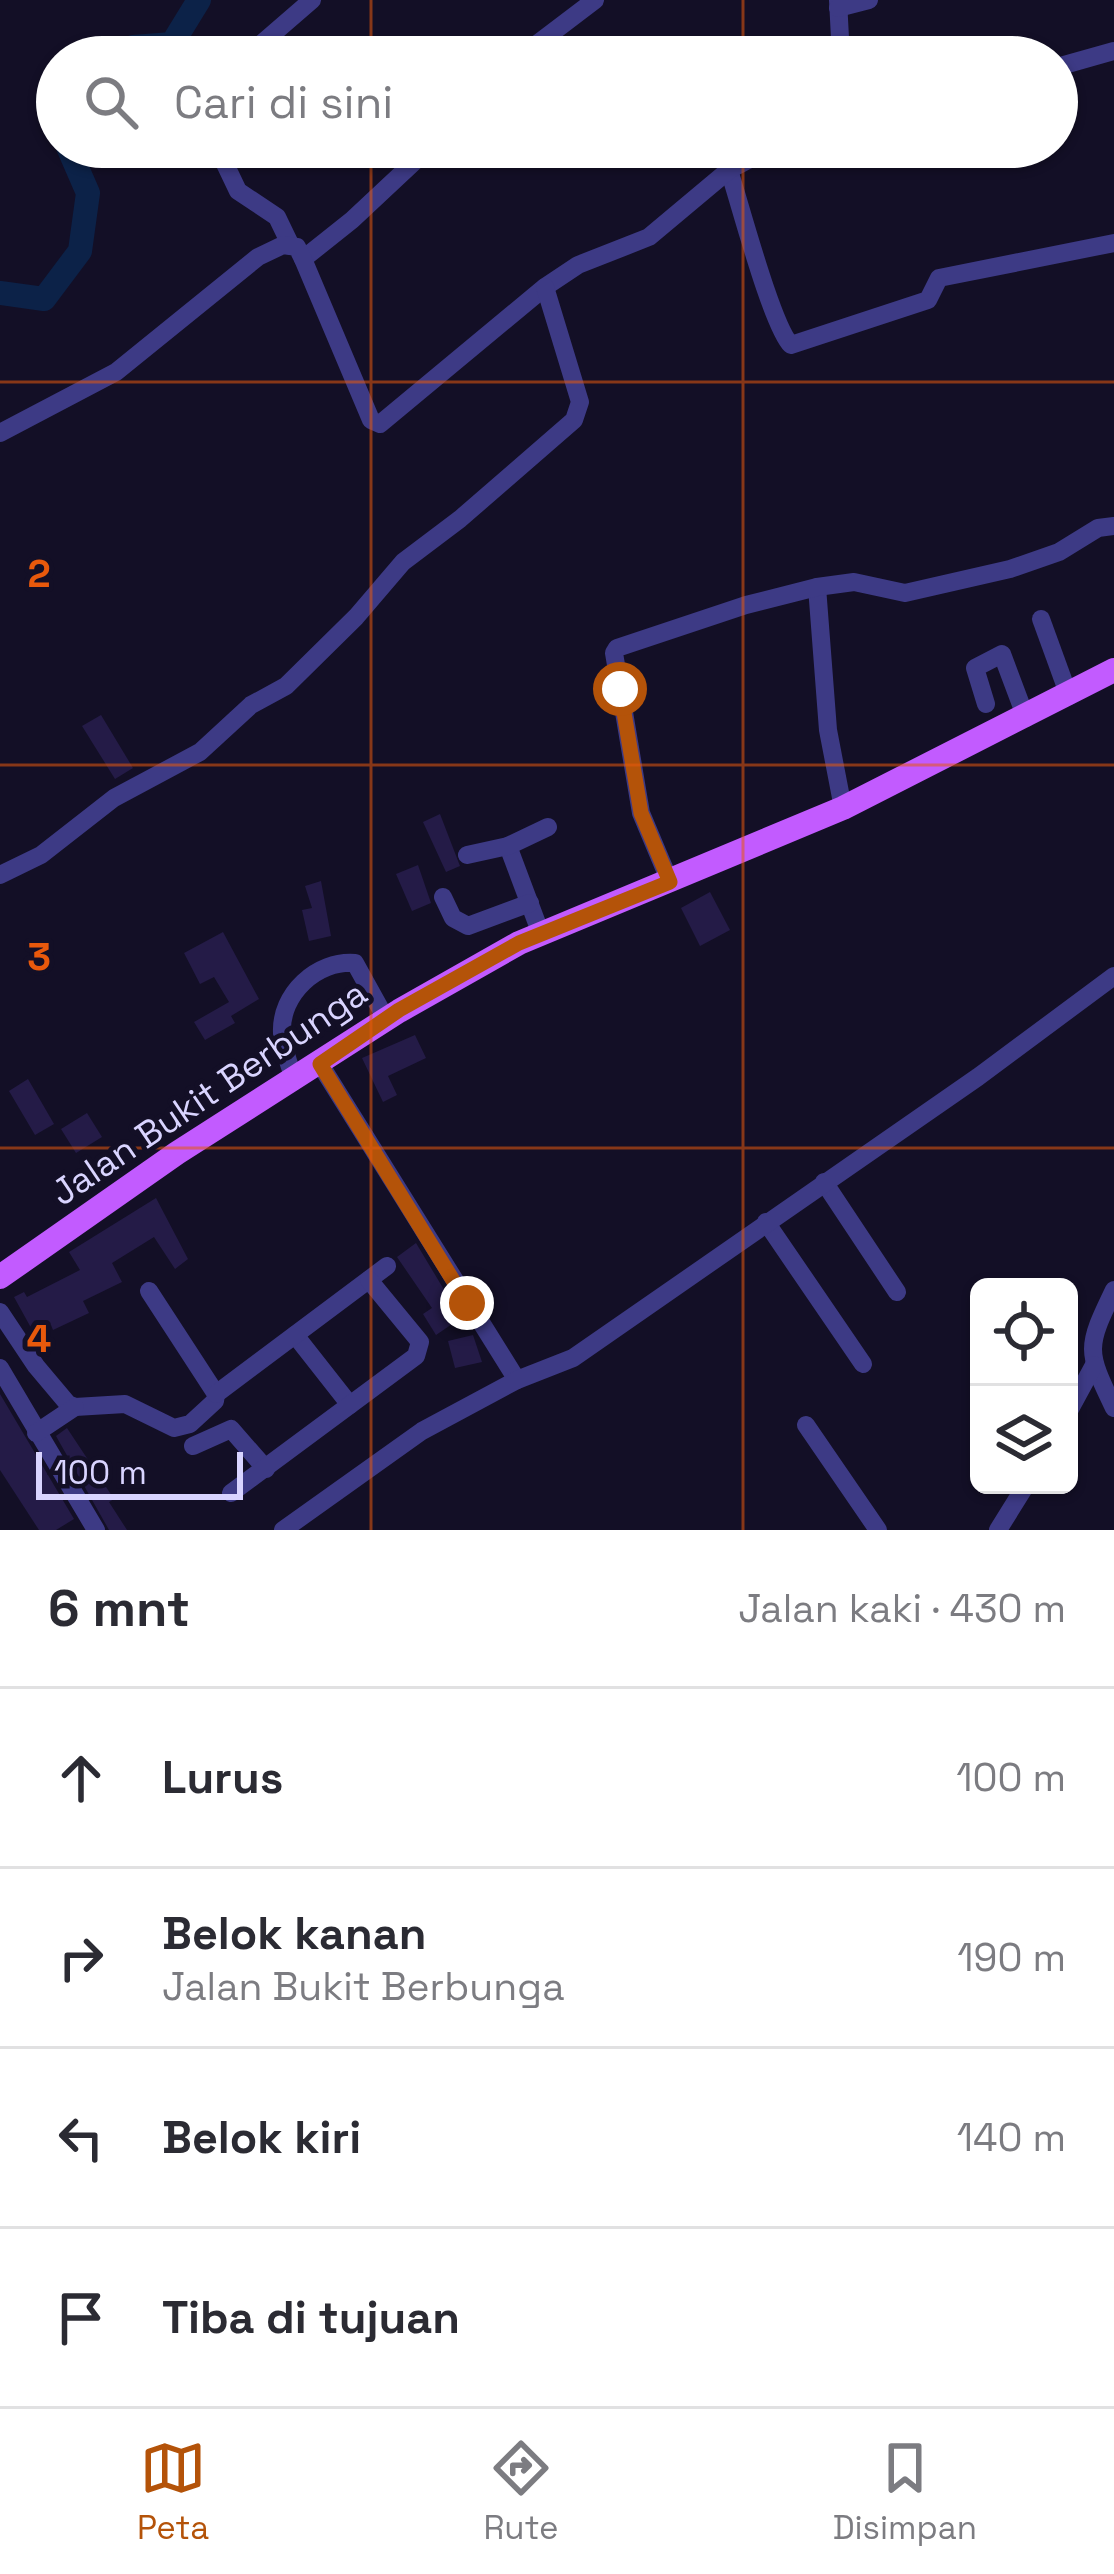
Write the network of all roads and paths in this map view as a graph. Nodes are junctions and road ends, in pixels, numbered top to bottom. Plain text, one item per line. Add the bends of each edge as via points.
1 (312, 0) edge
2 (564, 0) edge
3 (595, 0) edge
4 (869, 0) edge
5 (838, 4) edge
6 (570, 21) junction
7 (270, 36) edge
8 (549, 36) edge
9 (840, 36) edge
10 (1114, 51) edge
11 (1078, 61) edge
12 (227, 168) edge
13 (408, 168) edge
14 (733, 168) edge
15 (729, 170) junction
16 (1114, 243) edge
17 (296, 252) junction
18 (545, 287) junction
19 (0, 433) edge
20 (1114, 526) edge
21 (817, 587) junction
22 (1041, 619) dead end
23 (1114, 670) edge
24 (1069, 696) junction
25 (986, 704) dead end
26 (1026, 718) junction
27 (843, 808) junction
28 (548, 826) dead end
29 (508, 846) junction
30 (467, 855) dead end
31 (0, 874) edge
32 (670, 882) junction
33 (443, 897) dead end
34 (530, 904) junction
35 (541, 934) junction
36 (1114, 976) edge
37 (386, 1019) junction
38 (320, 1064) junction
39 (294, 1078) junction
40 (824, 1181) junction
41 (766, 1222) junction
42 (388, 1266) dead end
43 (2, 1269) edge
44 (369, 1280) junction
45 (1114, 1290) edge
46 (149, 1291) dead end
47 (897, 1292) dead end
48 (2, 1322) edge
49 (296, 1335) junction
50 (863, 1364) dead end
51 (1094, 1365) junction
52 (0, 1368) edge
53 (517, 1380) junction
54 (216, 1394) junction
55 (1078, 1395) edge
56 (350, 1405) junction
57 (76, 1407) junction
58 (1114, 1408) edge
59 (806, 1425) dead end
60 (36, 1433) junction
61 (193, 1445) dead end
62 (266, 1468) junction
63 (230, 1493) dead end
64 (1021, 1494) edge
65 (96, 1530) edge
66 (283, 1530) edge
67 (878, 1530) edge
68 (998, 1530) edge

1 - 7 street
2 - 6 street
3 - 6 street
4 - 5 street
5 - 9 street
6 - 8 street
10 - 11 street
12 - 17 street via 238,191 277,217
13 - 17 street via 352,220
14 - 15 street
15 - 16 street via 791,345 928,300 939,278
15 - 18 street via 649,237
17 - 18 street via 374,424
17 - 19 street via 273,249 95,386
18 - 31 street via 580,402 574,420 403,562 286,686 250,705 200,752
20 - 21 street via 1010,569 905,593 854,582
21 - 27 street
21 - 32 street via 614,651 641,813
22 - 24 street
23 - 24 main road, Jalan Bukit Berbunga
24 - 26 main road, Jalan Bukit Berbunga
25 - 26 street via 975,668 1002,654
26 - 27 main road, Jalan Bukit Berbunga
27 - 32 main road, Jalan Bukit Berbunga
28 - 29 street
29 - 30 street
29 - 34 street
32 - 35 main road, Jalan Bukit Berbunga
33 - 34 street via 453,919 468,926
34 - 35 street
35 - 37 main road, Jalan Bukit Berbunga
36 - 40 street
37 - 38 main road, Jalan Bukit Berbunga
37 - 39 street via 355,963 311,973 282,1019
38 - 39 main road, Jalan Bukit Berbunga
38 - 53 street
39 - 43 main road, Jalan Bukit Berbunga
40 - 41 street
40 - 47 street
41 - 50 street
41 - 53 street via 573,1358
42 - 44 street
44 - 49 street
44 - 56 street via 420,1349
45 - 51 street via 1092,1338
46 - 54 street
48 - 57 street
49 - 54 street
49 - 56 street
51 - 55 street
51 - 58 street
52 - 60 street
53 - 66 street via 422,1431
54 - 57 street via 200,1416 174,1428 125,1404
56 - 62 street
57 - 60 street
59 - 67 street
60 - 65 street
61 - 62 street via 231,1429
62 - 63 street
64 - 68 street

